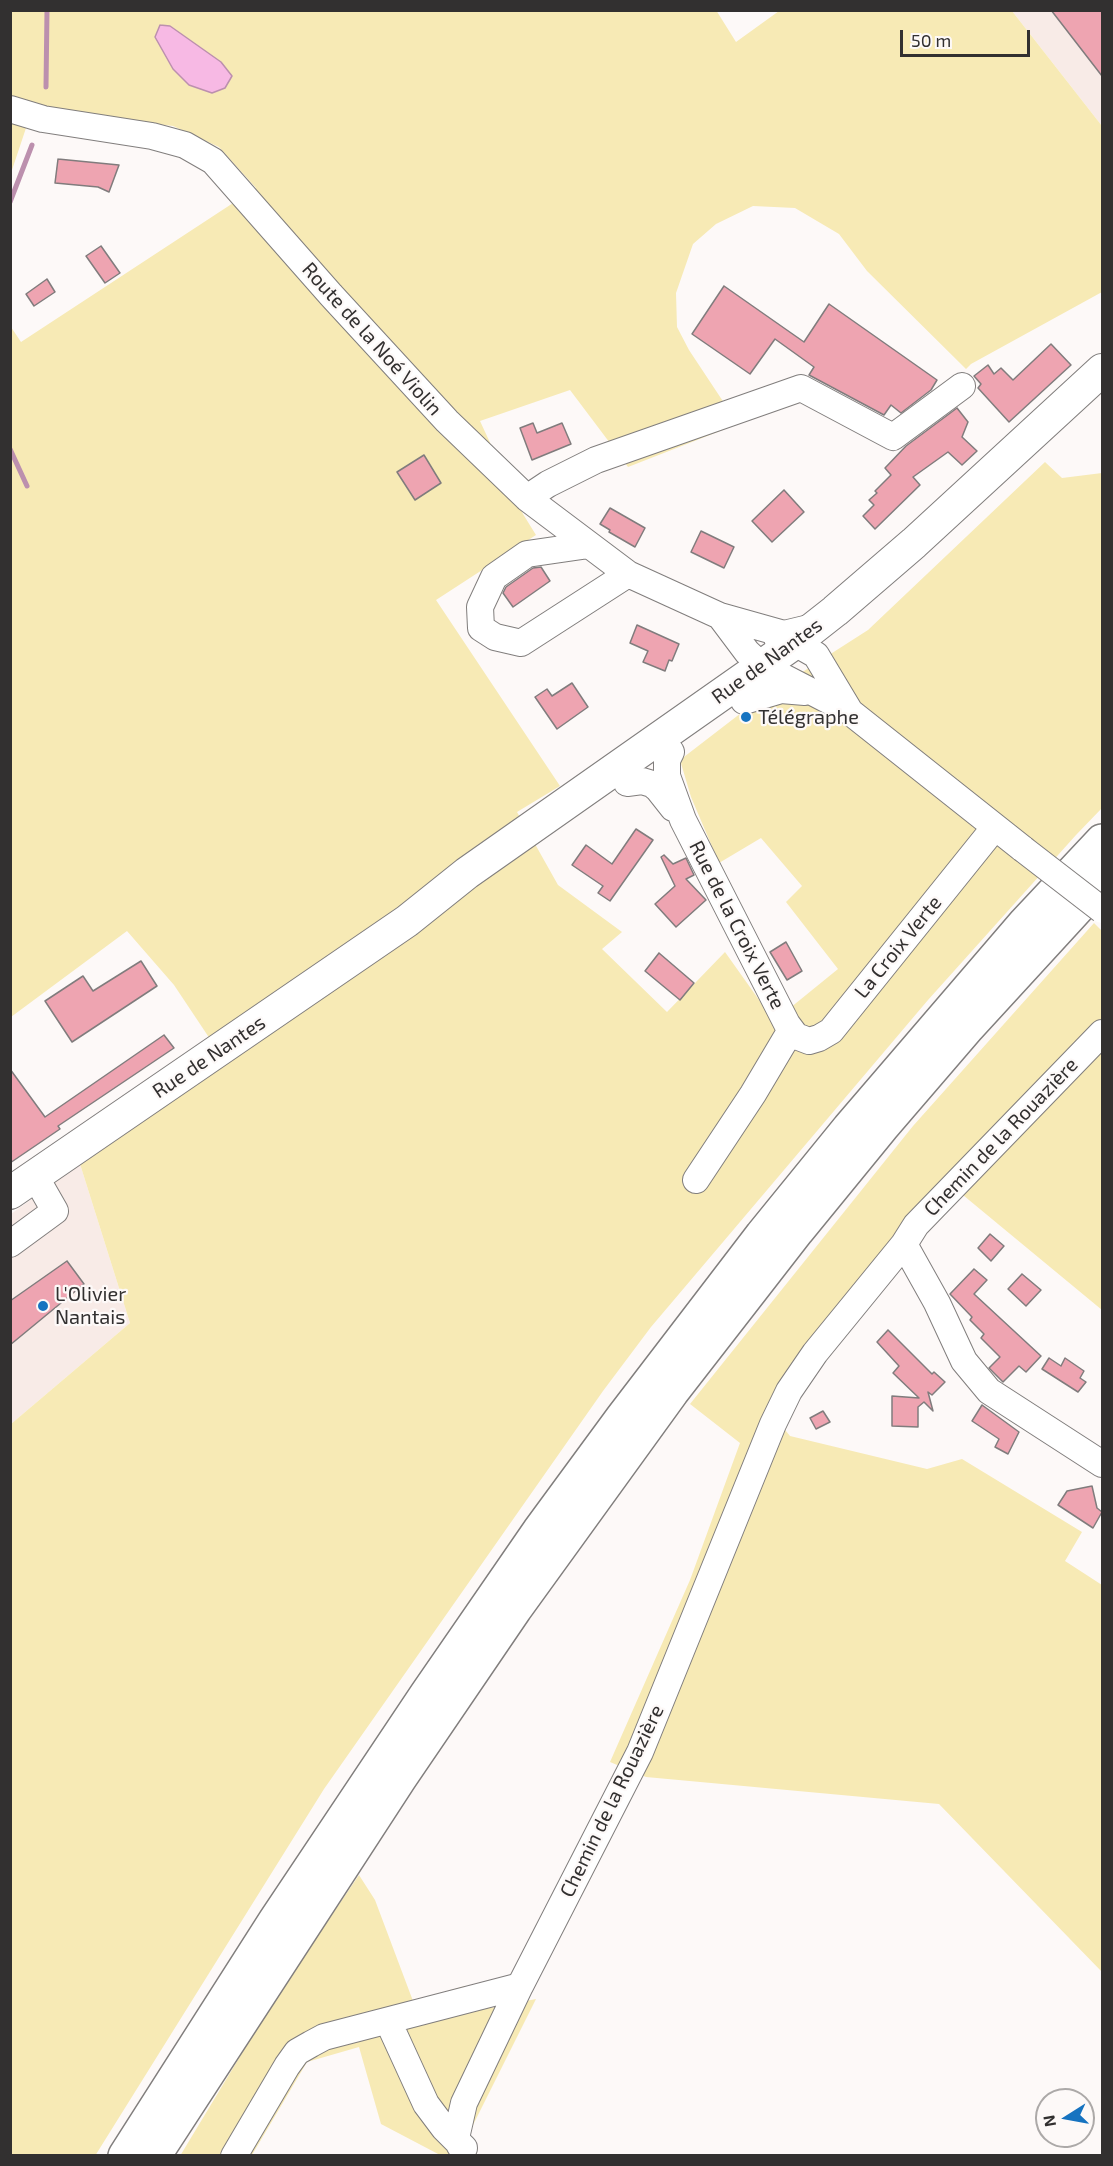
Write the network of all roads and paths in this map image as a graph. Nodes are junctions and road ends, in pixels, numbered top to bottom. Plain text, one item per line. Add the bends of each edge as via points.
1 (10, 109) edge
2 (1102, 371) edge
3 (962, 386) dead end
4 (527, 498) junction
5 (589, 545) junction
6 (628, 574) junction
7 (746, 633) junction
8 (794, 654) junction
9 (827, 691) junction
10 (733, 694) junction
11 (653, 768) junction
12 (995, 827) junction
13 (1102, 841) edge
14 (1102, 881) edge
15 (1102, 910) edge
16 (791, 1030) junction
17 (1102, 1033) edge
18 (696, 1180) dead end
19 (23, 1184) edge
20 (10, 1244) edge
21 (904, 1244) junction
22 (1102, 1464) edge
23 (520, 1986) junction
24 (388, 2021) junction
25 (467, 2151) edge
26 (125, 2156) edge
27 (154, 2156) edge
28 (234, 2156) edge

1 - 4 street, Route de la Noé Violin via 44,119 152,136 185,145 213,161 447,421
2 - 8 main road, Rue de Nantes
2 - 8 main road via 1051,430 926,555
3 - 4 street via 893,437 801,388 596,460
4 - 5 street, Route de la Noé Violin
5 - 6 street, Route de la Noé Violin
5 - 6 street via 527,554 494,577 480,607 481,628 495,637 521,643
6 - 7 street, Route de la Noé Violin via 720,616
7 - 8 street, Route de la Noé Violin
7 - 8 street, Route de la Noé Violin via 803,630
7 - 10 street
8 - 9 street
8 - 9 street via 823,664
8 - 10 main road, Rue de Nantes
8 - 11 main road via 727,703
9 - 10 street
9 - 12 street
10 - 11 main road, Rue de Nantes
10 - 11 main road, Rue de Nantes
11 - 16 street, Rue de la Croix Verte
11 - 19 main road, Rue de Nantes via 407,921
12 - 15 street, bridge
12 - 16 street, La Croix Verte via 831,1031 809,1041
13 - 26 highway via 1025,923 856,1119 622,1418 419,1704
14 - 27 highway via 882,1127 672,1392 515,1609 400,1778
16 - 18 street
17 - 21 street, Chemin de la Rouazière via 916,1225
19 - 20 street via 55,1211
21 - 22 street via 964,1361 989,1391
21 - 23 street, Chemin de la Rouazière via 789,1391 640,1752
23 - 24 street
23 - 25 street, Chemin de la Rouazière via 464,2103 456,2138
24 - 25 street via 426,2104
24 - 28 street via 324,2037 297,2052

